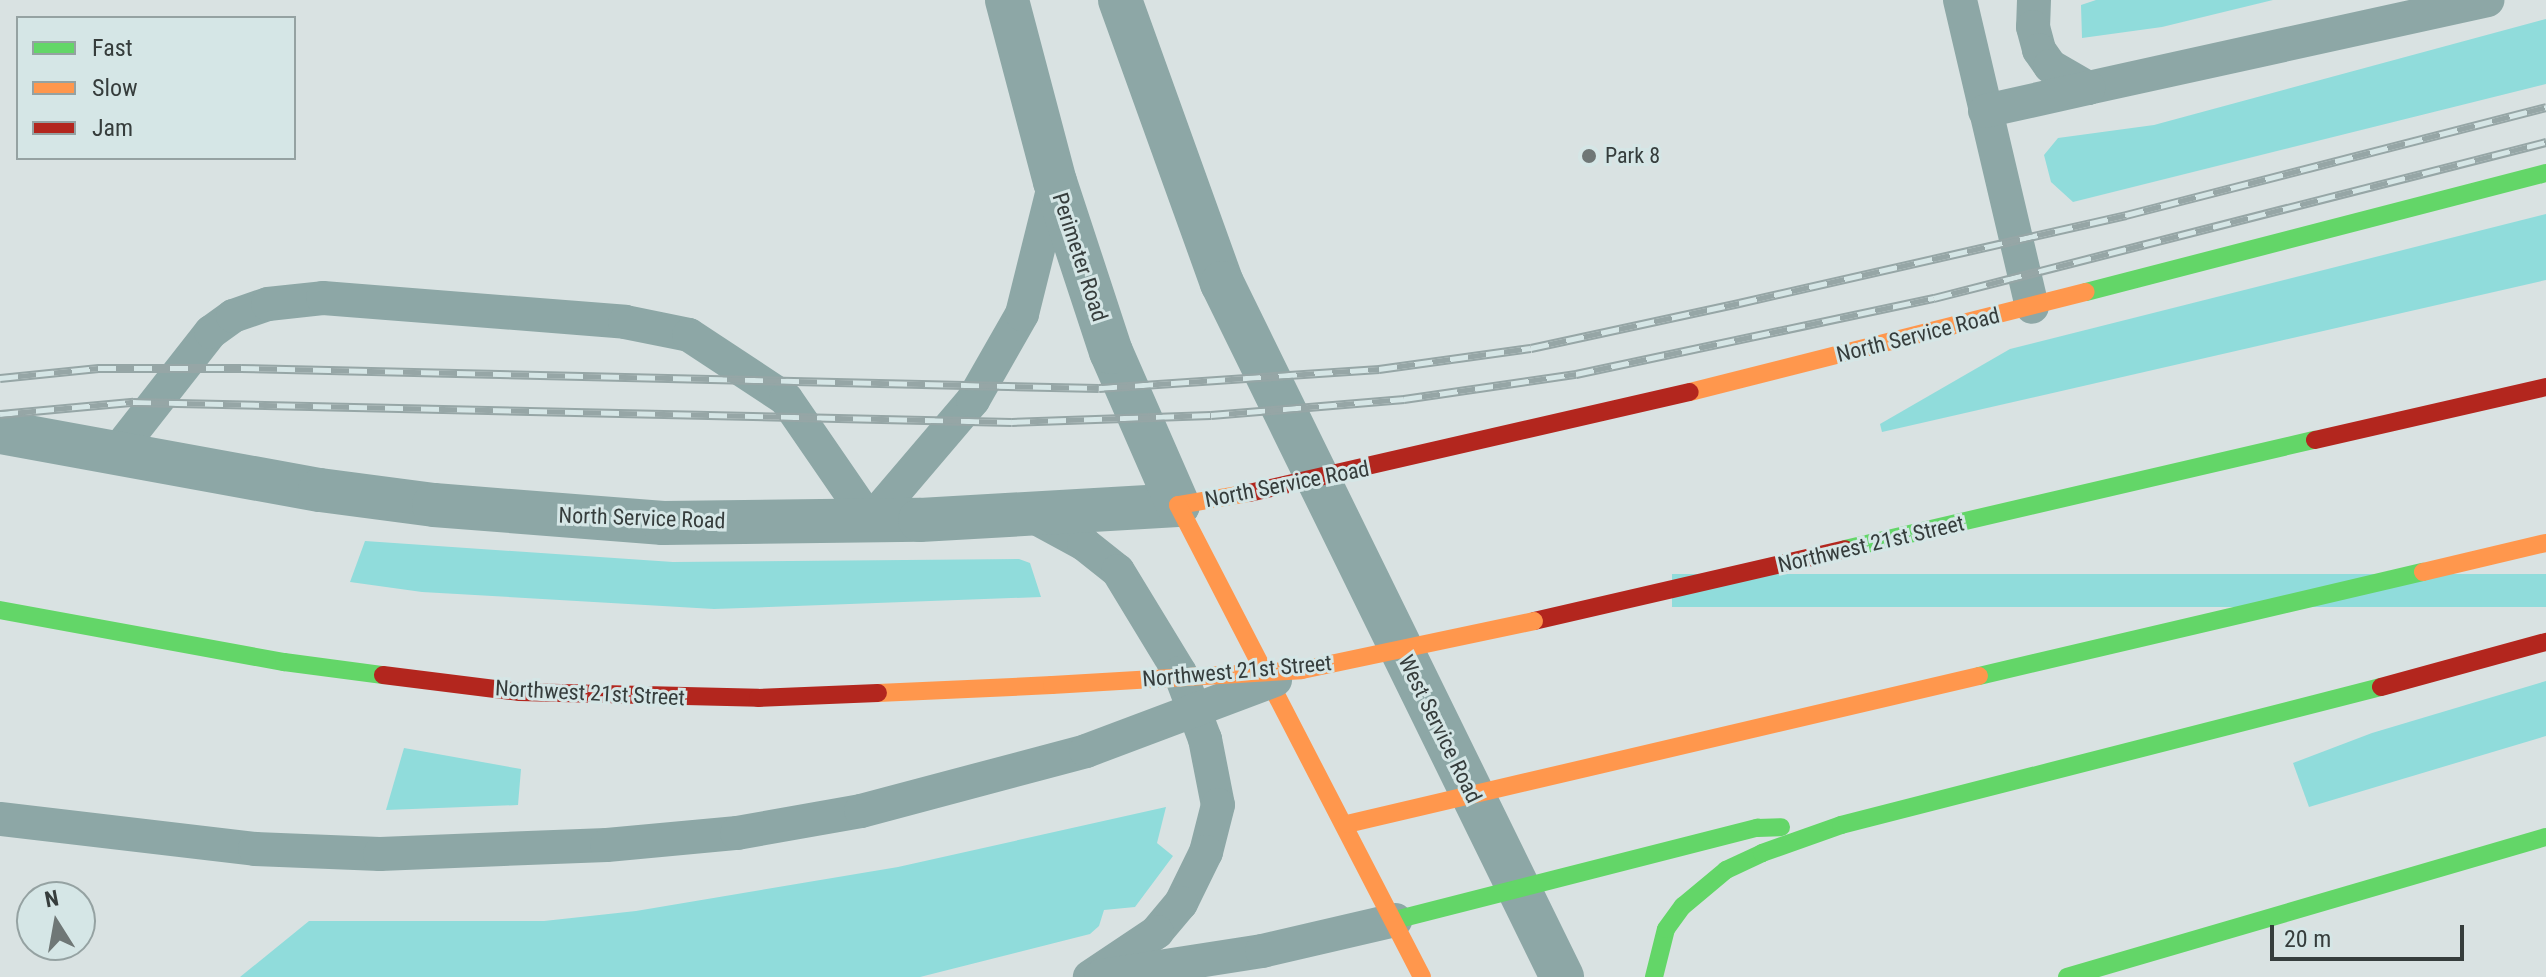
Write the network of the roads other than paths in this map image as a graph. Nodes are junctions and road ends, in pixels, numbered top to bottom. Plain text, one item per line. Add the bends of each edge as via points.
1 (1007, 0) edge
2 (1120, 0) edge
3 (1960, 0) edge
4 (2034, 0) edge
5 (2487, 0) edge
6 (2088, 88) junction
7 (1985, 111) junction
8 (2546, 173) edge
9 (1055, 182) junction
10 (2032, 307) junction
11 (2546, 387) edge
12 (0, 432) edge
13 (116, 453) junction
14 (1317, 481) junction
15 (1178, 505) junction
16 (1027, 513) junction
17 (870, 521) junction
18 (2546, 543) edge
19 (0, 610) edge
20 (2546, 642) edge
21 (1302, 670) junction
22 (1472, 794) junction
23 (0, 819) edge
24 (1347, 824) junction
25 (1841, 825) junction
26 (2546, 837) edge
27 (1518, 888) junction
28 (1395, 920) junction
29 (1092, 977) edge
30 (1422, 977) edge
31 (1562, 977) edge
32 (1654, 977) edge
33 (2067, 977) edge

1 - 9 street, Perimeter Road
2 - 14 street via 1222,283
3 - 7 lane
4 - 6 lane via 2039,50 2050,66
5 - 6 lane
6 - 7 lane
7 - 10 lane
8 - 10 main road, North Service Road
9 - 15 street, Perimeter Road via 1111,352
9 - 17 lane via 1022,314 973,400
10 - 14 main road, North Service Road
11 - 21 main road, Northwest 21st Street, bridge
12 - 13 street, North Service Road
13 - 17 street, North Service Road via 434,505 663,523
13 - 17 lane via 211,332 233,316 268,304 323,298 625,322 689,335 786,399
14 - 15 main road, North Service Road
14 - 22 street, West Service Road
15 - 16 street, North Service Road
15 - 24 main road
16 - 17 street, North Service Road
16 - 29 lane via 1084,544 1118,571 1180,673 1205,739 1218,805 1206,852 1181,903 1157,932
18 - 22 main road
19 - 21 main road, Northwest 21st Street, bridge via 284,662 519,692 758,698
20 - 25 main road
21 - 23 lane, bridge via 1086,751 861,811 737,833 607,845 380,854 271,850
22 - 24 main road
22 - 27 street, West Service Road
24 - 28 main road
25 - 27 main road via 1757,828
25 - 32 main road via 1762,853 1703,887 1666,929
26 - 33 main road
27 - 28 main road
27 - 31 street, West Service Road
28 - 29 lane via 1262,951
28 - 30 main road

